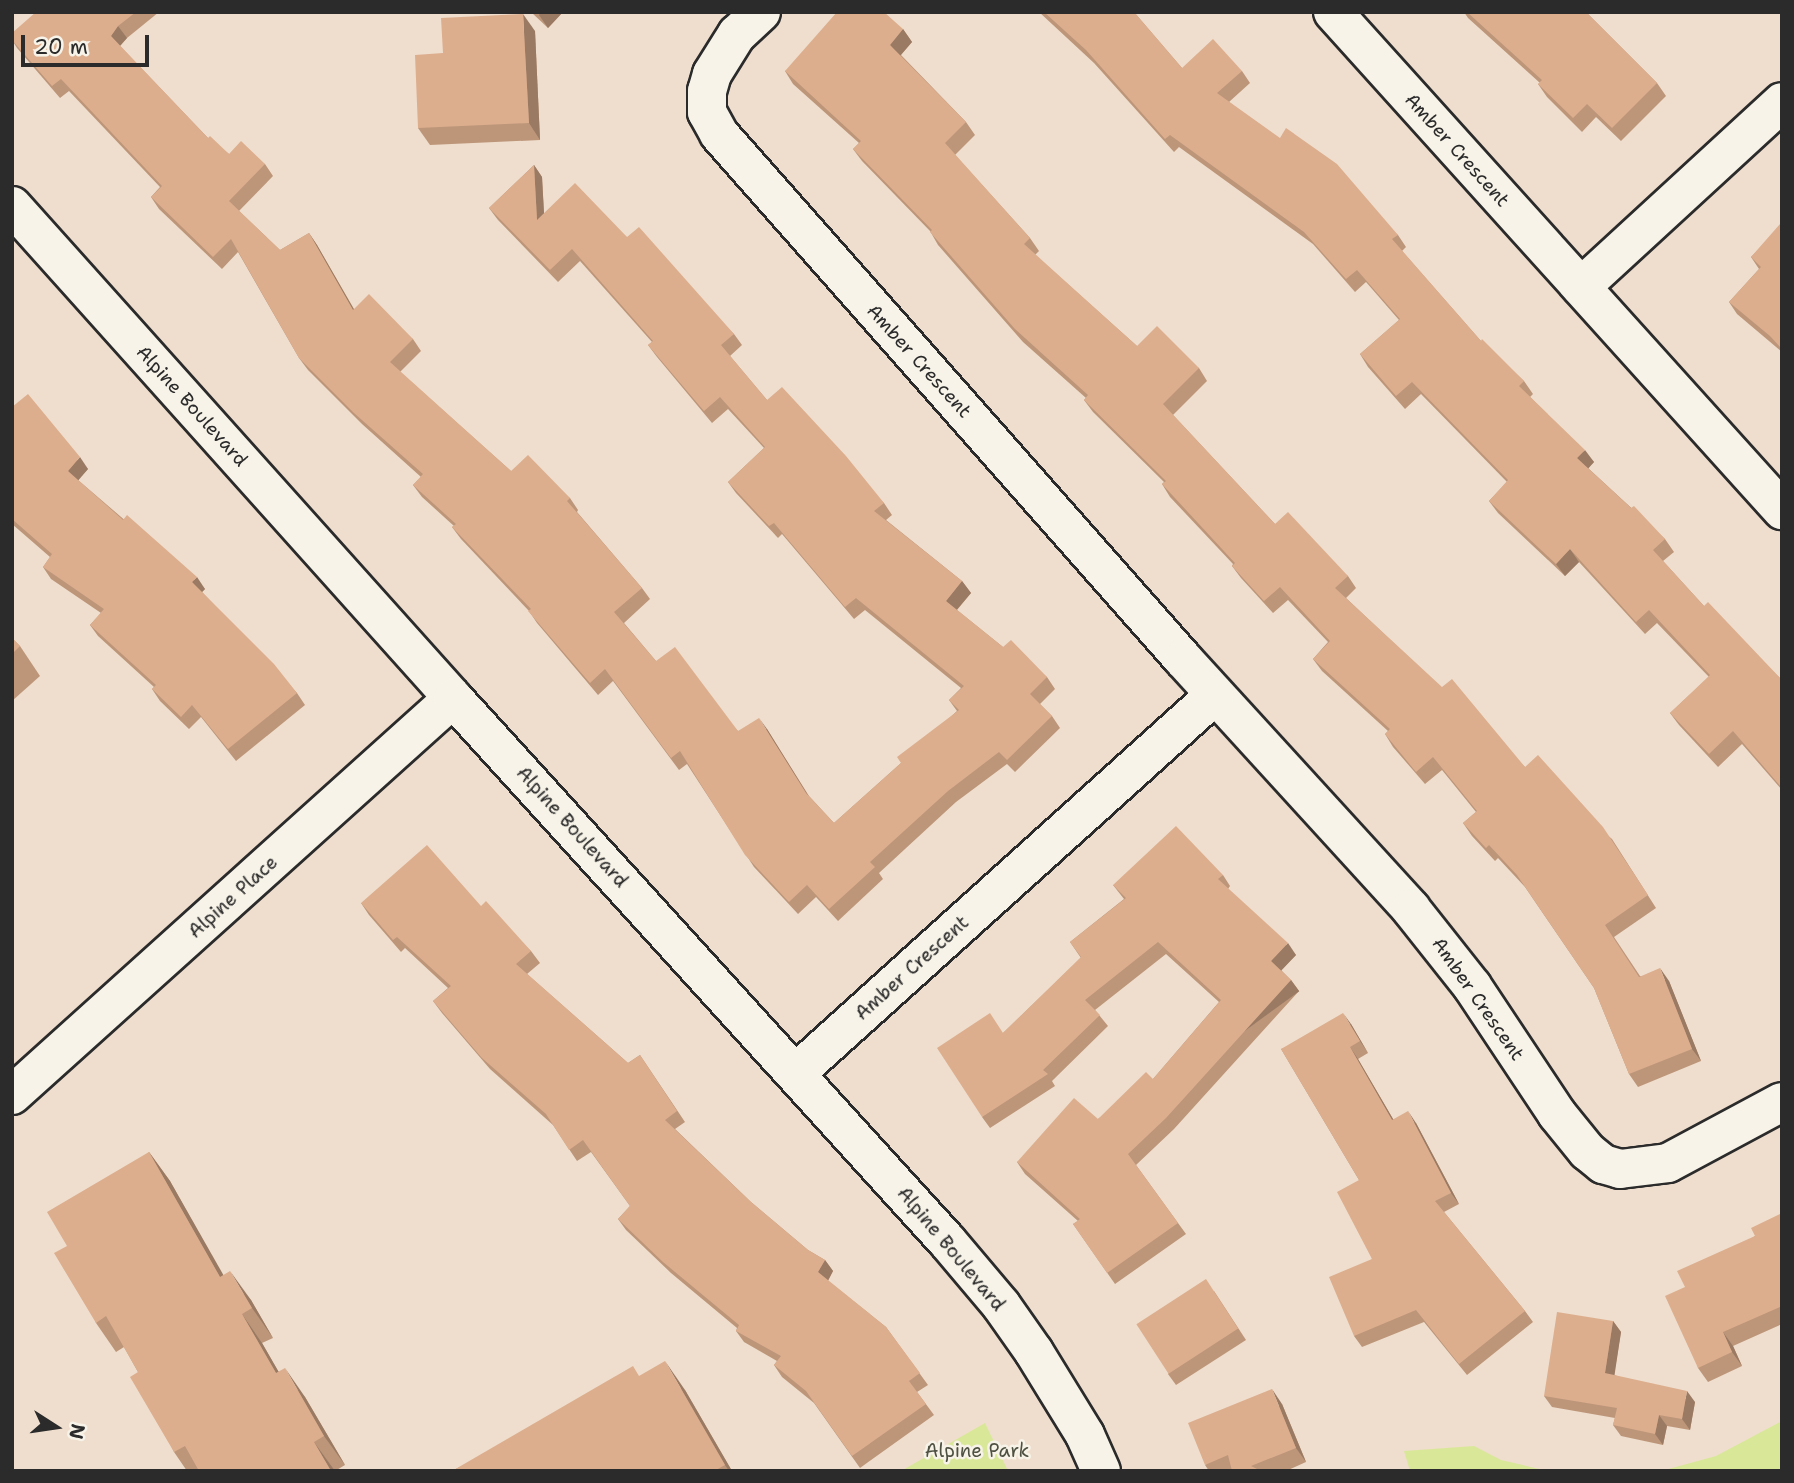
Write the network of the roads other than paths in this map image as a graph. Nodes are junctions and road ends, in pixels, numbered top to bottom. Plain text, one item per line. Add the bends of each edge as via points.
1 (761, 12) edge
2 (1333, 12) edge
3 (1782, 102) edge
4 (12, 206) edge
5 (1581, 287) junction
6 (1782, 510) edge
7 (1215, 695) junction
8 (453, 698) junction
9 (796, 1073) junction
10 (12, 1095) edge
11 (1782, 1102) edge
12 (1101, 1471) edge

1 - 7 street, Amber Crescent via 737,34 712,74 707,111 719,134
2 - 5 street, Amber Crescent
3 - 5 street
4 - 8 street, Alpine Boulevard
5 - 6 street, Amber Crescent
7 - 9 street, Amber Crescent
7 - 11 street, Amber Crescent via 1442,946 1571,1133 1603,1164 1620,1169 1668,1163
8 - 9 street, Alpine Boulevard
8 - 10 street, Alpine Place
9 - 12 street, Alpine Boulevard via 1001,1305 1064,1399

